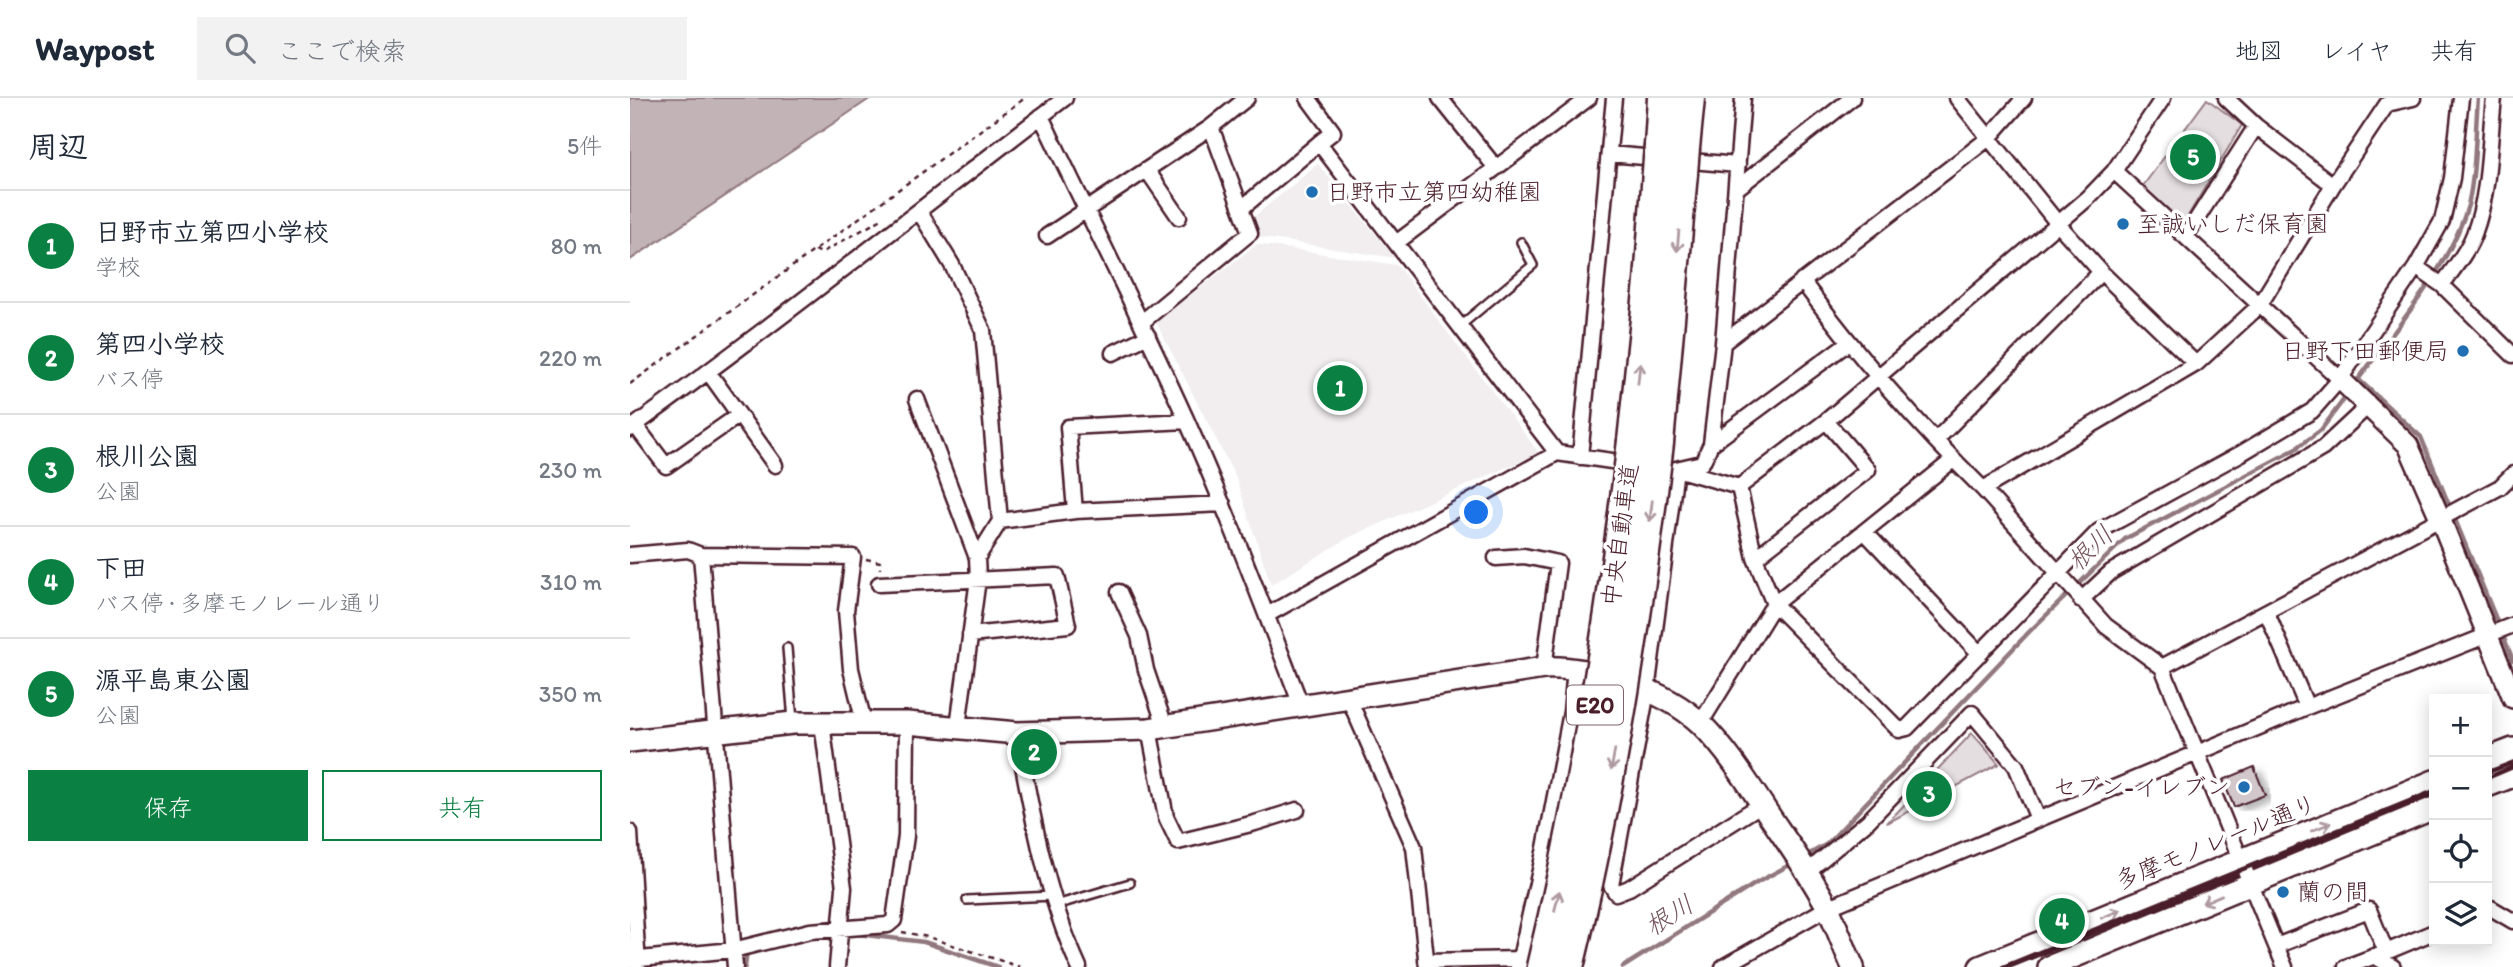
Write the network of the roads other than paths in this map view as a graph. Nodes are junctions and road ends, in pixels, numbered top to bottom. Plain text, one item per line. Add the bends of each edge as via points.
1 (1065, 98) edge
2 (1247, 98) edge
3 (1308, 98) edge
4 (1440, 98) edge
5 (1589, 98) edge
6 (1614, 98) edge
7 (1662, 98) edge
8 (1689, 98) edge
9 (1743, 98) edge
10 (1852, 98) edge
11 (1957, 98) edge
12 (2024, 98) edge
13 (2163, 98) edge
14 (2226, 98) edge
15 (2413, 98) edge
16 (2461, 98) edge
17 (2494, 98) edge
18 (2384, 101) edge
19 (1041, 116) junction
20 (2256, 126) junction
21 (1211, 127) junction
22 (1989, 138) junction
23 (1319, 143) junction
24 (1609, 154) junction
25 (1671, 159) junction
26 (1738, 165) junction
27 (1496, 168) junction
28 (1147, 170) junction
29 (2114, 171) junction
30 (2333, 186) junction
31 (1737, 188) junction
32 (1242, 208) junction
33 (919, 211) junction
34 (1086, 211) junction
35 (1179, 217) dead end
36 (2059, 225) junction
37 (1047, 236) dead end
38 (2186, 236) junction
39 (1521, 242) dead end
40 (1396, 243) junction
41 (2416, 267) junction
42 (2101, 272) junction
43 (1802, 281) junction
44 (2442, 285) junction
45 (2259, 306) junction
46 (1460, 326) junction
47 (1145, 329) junction
48 (1723, 343) junction
49 (1848, 343) junction
50 (2510, 347) edge
51 (1113, 353) dead end
52 (2196, 364) junction
53 (709, 373) junction
54 (1877, 376) junction
55 (2340, 379) junction
56 (917, 399) dead end
57 (2368, 406) junction
58 (739, 415) junction
59 (1187, 421) junction
60 (1826, 421) junction
61 (632, 427) edge
62 (1936, 440) junction
63 (1646, 442) junction
64 (1711, 444) junction
65 (1558, 453) junction
66 (1580, 457) junction
67 (1953, 460) junction
68 (775, 466) dead end
69 (1676, 469) junction
70 (2513, 474) edge
71 (1740, 487) junction
72 (1983, 489) junction
73 (1223, 504) junction
74 (1075, 511) junction
75 (2447, 514) junction
76 (1000, 521) junction
77 (1865, 532) junction
78 (630, 555) edge
79 (701, 555) junction
80 (977, 558) junction
81 (1496, 558) dead end
82 (1755, 558) junction
83 (2060, 575) junction
84 (978, 579) junction
85 (879, 584) road end
86 (1119, 592) dead end
87 (2079, 598) junction
88 (1774, 604) junction
89 (2267, 613) junction
90 (1267, 615) junction
91 (2500, 630) edge
92 (970, 635) junction
93 (787, 648) dead end
94 (1980, 654) junction
95 (2162, 667) junction
96 (1544, 668) junction
97 (1575, 668) junction
98 (1647, 691) junction
99 (2513, 698) edge
100 (1349, 699) junction
101 (1301, 705) junction
102 (2307, 707) junction
103 (793, 723) junction
104 (822, 723) junction
105 (864, 723) junction
106 (907, 723) junction
107 (1700, 724) junction
108 (958, 726) junction
109 (1157, 727) junction
110 (714, 731) junction
111 (1017, 733) junction
112 (630, 741) edge
113 (2513, 749) edge
114 (2198, 752) junction
115 (2492, 757) edge
116 (2513, 776) edge
117 (2429, 783) edge
118 (2492, 784) edge
119 (1762, 804) junction
120 (1297, 810) dead end
121 (2429, 810) edge
122 (2038, 819) junction
123 (630, 832) edge
124 (2242, 859) junction
125 (1800, 862) junction
126 (1130, 883) dead end
127 (2250, 883) junction
128 (967, 900) dead end
129 (1055, 900) junction
130 (1828, 908) junction
131 (2492, 909) edge
132 (2513, 921) edge
133 (840, 929) junction
134 (2429, 934) edge
135 (2276, 946) junction
136 (733, 950) junction
137 (2380, 954) junction
138 (635, 962) edge
139 (1427, 964) edge
140 (1526, 964) edge
141 (735, 967) edge
142 (837, 967) edge
143 (1079, 967) edge
144 (1569, 967) edge
145 (1723, 967) edge
146 (1853, 967) edge
147 (1980, 967) edge
148 (2049, 967) edge
149 (2285, 967) edge
150 (2346, 967) edge
151 (2393, 967) edge

1 - 19 street
2 - 21 street
3 - 23 street via 1334,132
4 - 27 street
5 - 27 street
6 - 24 street
7 - 25 highway, 中央自動車道 / E20
8 - 25 highway, 中央自動車道 / E20
9 - 26 street
10 - 31 street
11 - 22 street
12 - 22 street
13 - 29 street
14 - 20 street
15 - 18 street
16 - 41 street via 2447,207
17 - 44 street via 2478,219 2468,246
18 - 30 street
19 - 33 street
19 - 34 street
20 - 30 street
20 - 38 street
21 - 28 street
21 - 32 street
22 - 36 street
22 - 43 street
23 - 32 street
23 - 40 street
24 - 26 street
24 - 66 street
25 - 63 highway, 中央自動車道 / E20 via 1649,282
26 - 31 street
27 - 40 street
28 - 34 street
28 - 35 street
29 - 36 street
29 - 38 street
30 - 45 street
31 - 48 street
32 - 47 street via 1250,233
33 - 53 street
33 - 76 street via 983,330
34 - 37 street
34 - 47 street
36 - 42 street
36 - 54 street
38 - 45 street
39 - 46 lane via 1533,265
40 - 46 street
41 - 44 street
41 - 55 street
42 - 52 street
42 - 62 street
43 - 48 street
43 - 49 street
44 - 50 street
45 - 52 street
45 - 55 street
46 - 65 street
47 - 51 street
47 - 59 street
48 - 64 street
49 - 54 street
49 - 64 street
52 - 72 street
53 - 58 street
53 - 61 street
54 - 60 street
54 - 62 street
55 - 57 street
55 - 83 street via 2312,411 2099,531
56 - 80 street
57 - 75 street via 2408,445
57 - 87 street via 2323,448 2111,572
58 - 61 street via 666,466
58 - 68 street
59 - 73 street
59 - 74 street via 1068,427
60 - 71 street
60 - 82 street via 1868,470
62 - 67 street
140 -> 63 highway, 中央自動車道 / E20, bridge via 1562,879 1617,564
63 -> 144 highway, 中央自動車道 / E20, bridge via 1629,671
64 - 69 street via 1702,463
65 - 66 street
65 - 90 street
66 - 69 street
67 - 72 street
67 - 77 street
69 - 71 street
69 - 98 street
70 - 75 street via 2500,487
71 - 82 street
72 - 83 street
73 - 74 street
73 - 90 street
74 - 76 street
75 - 89 street
75 - 91 street
76 - 80 street
77 - 88 street
77 - 94 street
78 - 79 street via 688,550
79 - 105 street via 853,556 846,611 851,669
79 - 110 street
80 - 84 street
81 - 96 street via 1524,556 1558,563
82 - 88 street
83 - 87 street
83 - 94 street
84 - 85 street
84 - 92 street
84 - 92 street via 1057,576 1068,625
86 - 109 street via 1139,636
87 - 95 street via 2106,626
88 - 94 street via 1899,730 1907,728
88 - 107 street
89 - 95 street
89 - 102 street
90 - 101 street
91 - 99 street
91 - 102 street
92 - 108 street
93 - 103 lane
95 - 114 street
96 - 97 main road
96 - 100 main road
97 - 98 main road
97 - 140 street
98 - 107 main road
98 - 119 street via 1611,885 1616,893
100 - 101 main road
100 - 139 street via 1414,847
101 - 109 main road
102 - 114 street
103 - 104 main road
103 - 110 main road
104 - 105 main road
104 - 133 street via 844,888
105 - 106 main road
106 - 108 main road
106 - 133 street via 906,836 894,920 888,925
107 - 119 main road
108 - 111 main road
109 - 111 main road
109 - 120 street via 1166,817 1178,842
110 - 112 main road
110 - 136 street
111 - 129 street
113 - 115 main road
114 - 122 street
114 - 124 street
116 - 118 main road
124 -> 117 main road, 多摩モノレール通り
119 - 125 main road
121 - 127 main road, 多摩モノレール通り
122 - 125 street via 2016,766 1972,713 1868,821
122 - 130 street
123 - 138 street
124 - 127 street
147 -> 124 main road, 多摩モノレール通り
125 - 130 main road
126 - 129 lane via 1091,896
127 - 135 street
127 -> 148 main road, 多摩モノレール通り
128 - 129 lane
129 - 143 street
130 - 145 street
130 - 146 main road
131 - 132 street
133 - 136 street via 810,931
133 - 142 street
134 - 137 street
135 - 137 street via 2369,911
135 - 149 street
136 - 138 street
136 - 141 street
137 - 150 street
137 - 151 street
139 - 140 street

